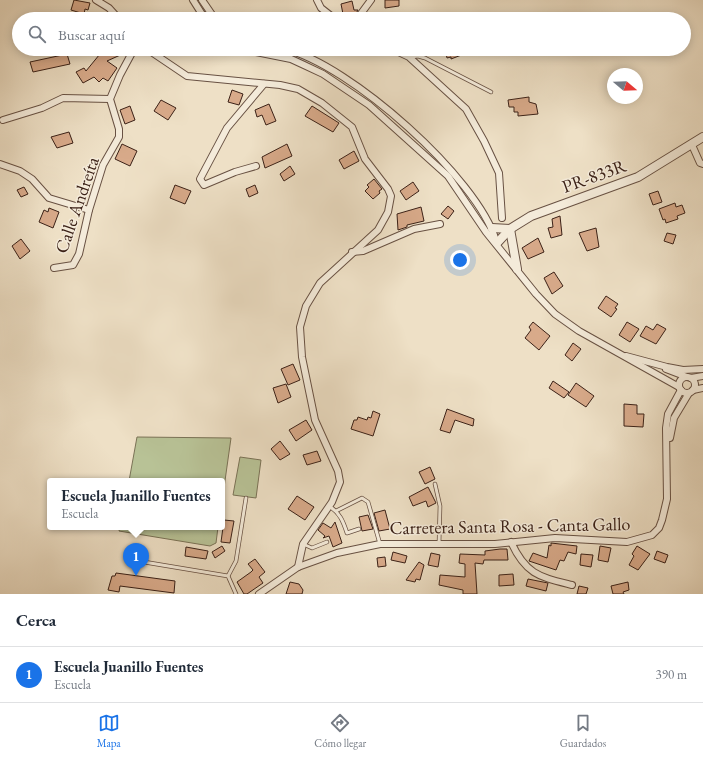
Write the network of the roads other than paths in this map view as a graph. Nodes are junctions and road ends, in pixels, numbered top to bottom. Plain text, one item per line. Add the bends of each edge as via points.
1 (96, 0) edge
2 (193, 0) edge
3 (202, 0) edge
4 (317, 0) edge
5 (371, 0) edge
6 (113, 12) edge
7 (201, 12) edge
8 (210, 12) edge
9 (326, 12) edge
10 (362, 12) edge
11 (130, 56) edge
12 (157, 56) edge
13 (272, 56) edge
14 (306, 56) edge
15 (409, 57) joint
16 (264, 84) junction
17 (491, 92) dead end
18 (110, 99) junction
19 (3, 120) dead end
20 (703, 137) edge
21 (692, 145) junction
22 (0, 164) edge
23 (703, 164) edge
24 (256, 166) dead end
25 (89, 210) junction
26 (502, 218) dead end
27 (440, 224) dead end
28 (492, 228) junction
29 (510, 229) junction
30 (497, 242) junction
31 (352, 252) junction
32 (54, 268) dead end
33 (517, 269) junction
34 (624, 355) junction
35 (653, 363) junction
36 (703, 369) edge
37 (703, 376) edge
38 (689, 377) junction
39 (703, 388) edge
40 (680, 389) junction
41 (691, 391) junction
42 (668, 443) junction
43 (435, 484) dead end
44 (246, 498) dead end
45 (329, 506) junction
46 (336, 510) junction
47 (359, 529) dead end
48 (327, 542) dead end
49 (511, 542) junction
50 (303, 544) junction
51 (380, 544) junction
52 (439, 544) junction
53 (138, 560) dead end
54 (298, 567) junction
55 (228, 576) junction
56 (572, 585) dead end
57 (262, 593) edge
58 (236, 594) edge

1 - 6 street
2 - 7 street
3 - 8 street
4 - 9 street
5 - 10 street
11 - 18 street
12 - 16 street via 186,76
13 - 30 street via 304,65 329,78 369,105 448,176 486,232
14 - 28 street via 327,66 372,98 437,154 465,187
15 - 17 lane via 425,58
15 - 26 street via 466,109 481,134 499,173
16 - 24 street via 227,128 200,179 204,185
16 - 31 street via 298,89 335,112 352,127 366,159 388,189 391,196 389,208 378,230
18 - 19 street via 63,98 42,108
18 - 25 street, Calle Andreíta via 119,137 103,165
20 - 21 street, PR-833R / PR-833R
21 - 23 street via 700,163
21 - 29 street, PR-833R / PR-833R via 638,177 531,216
22 - 25 street via 20,171 32,179 48,198
25 - 32 street, Calle Andreíta via 76,260 70,267
27 - 31 street via 414,229 363,251
28 - 29 street
28 - 30 street
29 - 30 street, PR-833R / PR-833R
29 - 33 street
30 - 33 street
31 - 45 street via 320,283 306,306 300,327 302,357 315,420 338,471 340,482
33 - 34 street via 555,314
34 - 35 street
34 - 40 street
35 - 36 street via 683,370
35 - 38 street
37 - 38 street
38 - 40 street, Carretera Santa Rosa - Canta Gallo via 681,379
38 - 41 street via 695,385
39 - 41 street
40 - 41 street
40 - 42 street, Carretera Santa Rosa - Canta Gallo via 668,414
41 - 42 street, Carretera Santa Rosa - Canta Gallo via 674,418
42 - 49 street, Carretera Santa Rosa - Canta Gallo via 667,499 659,528 652,535 627,542 556,538
43 - 52 lane via 440,506
44 - 55 lane via 236,561
45 - 46 lane
45 - 50 street
46 - 47 lane via 347,532
46 - 51 lane via 362,498 368,502
48 - 50 lane via 312,548
49 - 52 street, Carretera Santa Rosa - Canta Gallo
49 - 56 street via 524,565 534,574
50 - 54 street
51 - 52 street, Carretera Santa Rosa - Canta Gallo
51 - 54 street, Carretera Santa Rosa - Canta Gallo via 337,553
53 - 55 lane
54 - 57 street, Carretera Santa Rosa - Canta Gallo
55 - 58 lane

